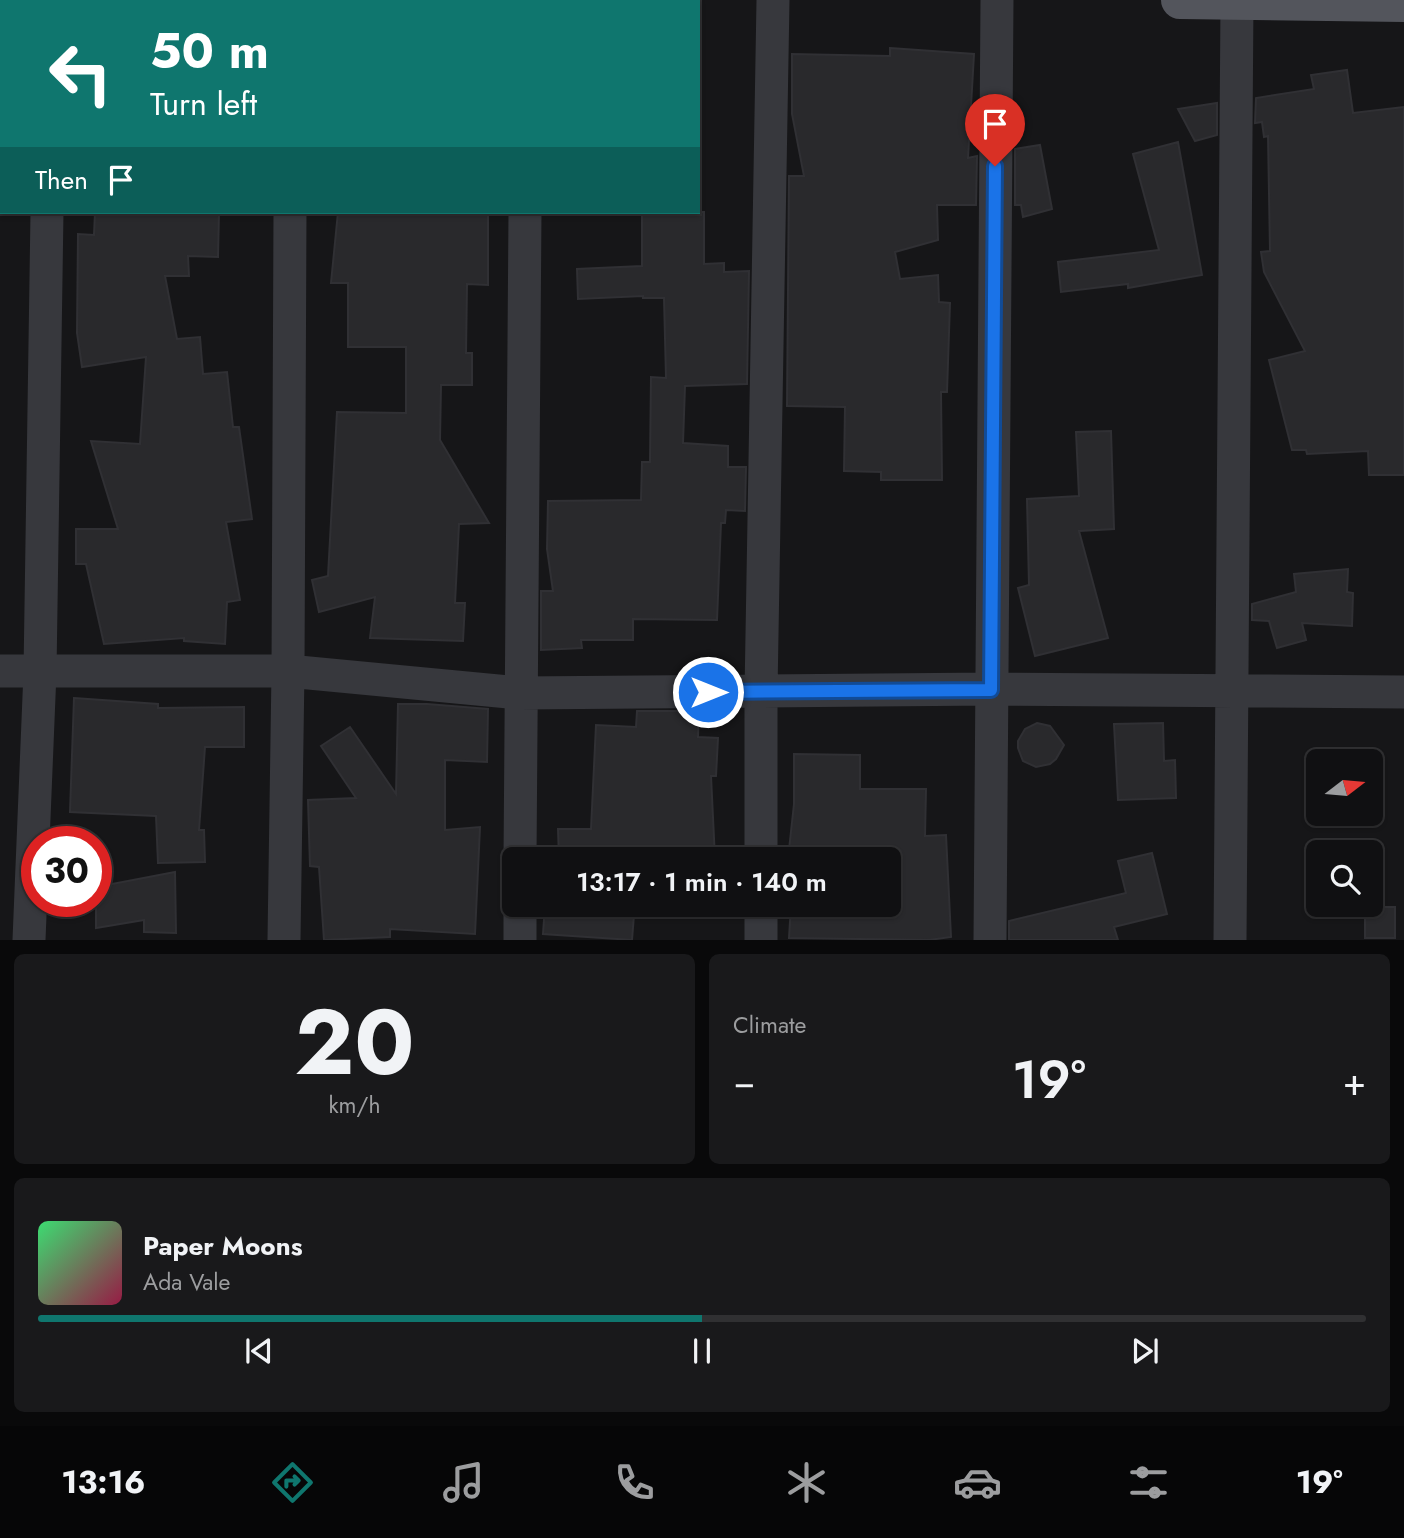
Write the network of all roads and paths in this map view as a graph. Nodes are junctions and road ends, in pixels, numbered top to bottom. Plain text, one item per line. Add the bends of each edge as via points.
1 (773, 0) edge
2 (997, 0) edge
3 (1180, 0) edge
4 (1237, 1) edge
5 (1404, 3) edge
6 (47, 214) edge
7 (290, 214) edge
8 (525, 214) edge
9 (0, 671) edge
10 (288, 671) junction
11 (40, 672) junction
12 (991, 690) junction
13 (761, 692) junction
14 (1232, 692) junction
15 (1404, 692) edge
16 (520, 693) junction
17 (520, 847) edge
18 (761, 847) edge
19 (520, 917) edge
20 (761, 917) edge
21 (29, 940) edge
22 (284, 940) edge
23 (520, 940) edge
24 (761, 940) edge
25 (990, 940) edge
26 (1230, 940) edge

1 - 13 street
2 - 12 street
3 - 4 main road
4 - 5 main road
4 - 14 street
6 - 11 street
7 - 10 street
8 - 16 street
9 - 11 street
10 - 11 street
10 - 16 street
10 - 22 street
11 - 21 street
12 - 13 street
12 - 14 street
12 - 25 street
13 - 16 street
13 - 18 street
14 - 15 street
14 - 26 street
16 - 17 street
19 - 23 street
20 - 24 street

